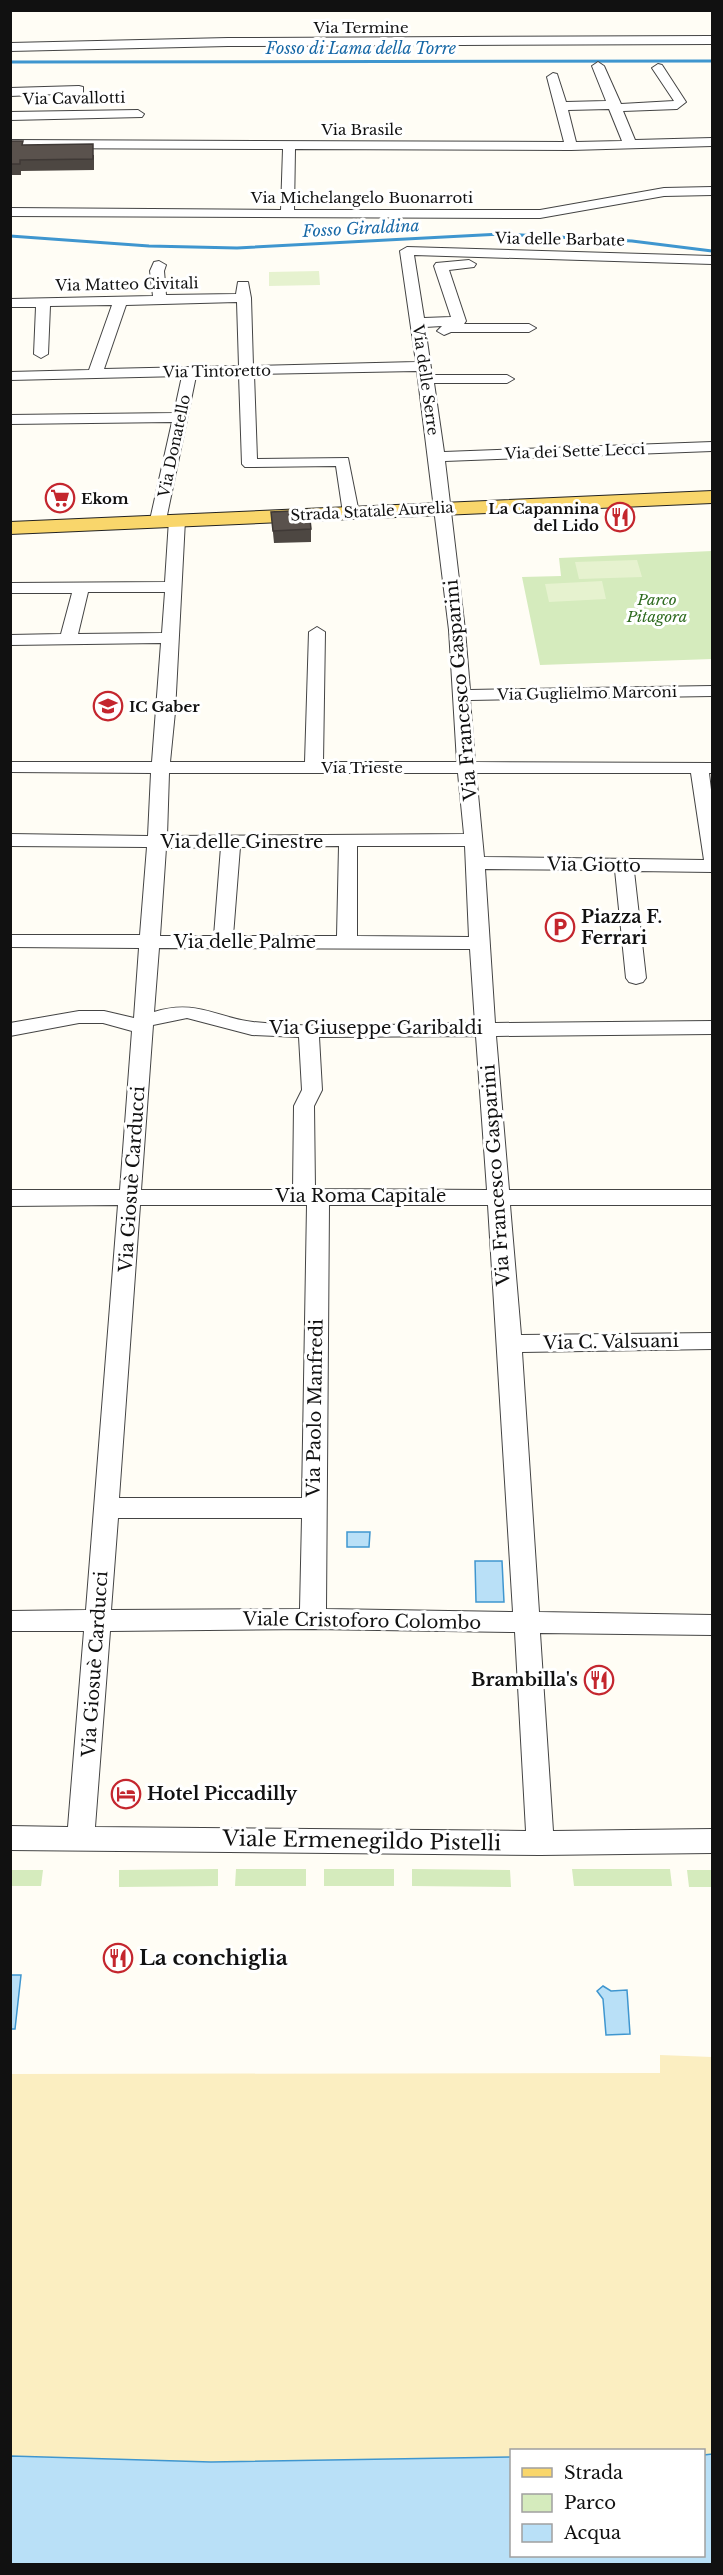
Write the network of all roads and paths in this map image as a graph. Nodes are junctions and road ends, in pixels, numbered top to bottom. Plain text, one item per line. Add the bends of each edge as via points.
1 (712, 40) edge
2 (10, 47) edge
3 (598, 66) dead end
4 (658, 68) dead end
5 (552, 78) dead end
6 (79, 90) dead end
7 (10, 92) edge
8 (561, 106) junction
9 (616, 106) junction
10 (138, 114) dead end
11 (10, 116) edge
12 (10, 144) edge
13 (630, 144) junction
14 (712, 144) edge
15 (289, 146) junction
16 (571, 146) junction
17 (712, 191) edge
18 (10, 212) edge
19 (287, 213) junction
20 (407, 251) joint
21 (476, 254) junction
22 (712, 260) edge
23 (159, 266) dead end
24 (160, 300) junction
25 (120, 301) junction
26 (10, 303) edge
27 (43, 303) junction
28 (418, 327) junction
29 (529, 328) dead end
30 (41, 354) dead end
31 (247, 370) junction
32 (190, 372) junction
33 (424, 373) junction
34 (94, 374) junction
35 (10, 376) edge
36 (507, 379) dead end
37 (180, 417) junction
38 (10, 420) edge
39 (712, 446) edge
40 (437, 457) junction
41 (712, 497) edge
42 (444, 508) junction
43 (351, 513) junction
44 (168, 520) junction
45 (17, 526) edge
46 (173, 587) junction
47 (10, 588) edge
48 (81, 589) junction
49 (317, 632) dead end
50 (69, 638) junction
51 (10, 639) edge
52 (170, 639) junction
53 (712, 691) edge
54 (462, 695) junction
55 (10, 767) edge
56 (160, 767) junction
57 (314, 767) junction
58 (466, 767) junction
59 (706, 768) edge
60 (10, 840) edge
61 (474, 840) junction
62 (157, 842) junction
63 (231, 842) junction
64 (348, 842) junction
65 (712, 858) edge
66 (475, 864) junction
67 (624, 865) junction
68 (712, 866) edge
69 (10, 941) edge
70 (150, 942) junction
71 (223, 942) junction
72 (347, 943) junction
73 (479, 943) junction
74 (636, 978) dead end
75 (143, 1022) junction
76 (712, 1027) edge
77 (485, 1028) junction
78 (10, 1030) edge
79 (309, 1031) junction
80 (311, 1196) junction
81 (130, 1197) junction
82 (497, 1197) junction
83 (712, 1197) edge
84 (10, 1198) edge
85 (712, 1341) edge
86 (510, 1344) junction
87 (107, 1508) junction
88 (314, 1508) junction
89 (313, 1619) junction
90 (98, 1621) junction
91 (10, 1622) edge
92 (527, 1623) junction
93 (712, 1625) edge
94 (10, 1838) edge
95 (81, 1838) junction
96 (712, 1841) edge
97 (540, 1843) junction

1 - 2 street, Via Termine
3 - 9 street
4 - 9 street via 680,102 677,105
5 - 8 street
6 - 7 street
8 - 9 street
8 - 16 street
9 - 13 street
10 - 11 street, Via Cavallotti
12 - 15 street, Via Brasile
13 - 14 street, Via Brasile
13 - 16 street, Via Brasile
15 - 16 street, Via Brasile
15 - 19 street
17 - 19 street, Via Michelangelo Buonarroti via 664,192 540,214
18 - 19 street, Via Michelangelo Buonarroti
20 - 21 street, Via delle Barbate
20 - 28 street, Via delle Serre
21 - 22 street, Via delle Barbate
21 - 28 street via 474,263 441,266 459,321
23 - 24 street
24 - 25 street, Via Matteo Civitali
24 - 31 street, Via Matteo Civitali via 244,291
25 - 27 street, Via Matteo Civitali
25 - 34 street
26 - 27 street, Via Matteo Civitali
27 - 30 street
28 - 29 street via 444,331
28 - 33 street, Via delle Serre
31 - 32 street, Via Tintoretto
31 - 33 street, Via Tintoretto
31 - 43 street via 250,464 343,462
32 - 34 street, Via Tintoretto
32 - 37 street, Via Donatello
33 - 36 street, Via Tintoretto
33 - 40 street, Via delle Serre
34 - 35 street, Via Tintoretto
37 - 38 street
37 - 44 street, Via Donatello
39 - 40 street, Via dei Sette Lecci
40 - 42 street, Via delle Serre
41 - 42 main road, Strada Statale Aurelia
42 - 43 main road, Strada Statale Aurelia
42 - 54 street, Via Francesco Gasparini
43 - 44 main road, Strada Statale Aurelia
44 - 45 main road, Strada Statale Aurelia
44 - 46 street, Via Giosuè Carducci
46 - 48 street
46 - 52 street, Via Giosuè Carducci
47 - 48 street
48 - 50 street
49 - 57 street
50 - 51 street
50 - 52 street
52 - 56 street, Via Giosuè Carducci
53 - 54 street, Via Guglielmo Marconi
54 - 58 street, Via Francesco Gasparini
55 - 56 street, Via Trieste
56 - 57 street, Via Trieste
56 - 62 street, Via Giosuè Carducci
57 - 58 street, Via Trieste
58 - 59 street, Via Trieste
58 - 61 street, Via Francesco Gasparini
59 - 65 street
60 - 62 street, Via delle Ginestre
61 - 64 street, Via delle Ginestre
61 - 66 street, Via Francesco Gasparini
62 - 63 street, Via delle Ginestre
62 - 70 street, Via Giosuè Carducci
63 - 64 street, Via delle Ginestre
63 - 71 street
64 - 72 street
66 - 67 street, Via Giotto
66 - 73 street, Via Francesco Gasparini
67 - 68 street, Via Giotto
67 - 74 street
69 - 70 street, Via delle Palme
70 - 71 street, Via delle Palme
70 - 75 street, Via Giosuè Carducci
71 - 72 street, Via delle Palme
72 - 73 street, Via delle Palme
73 - 77 street, Via Francesco Gasparini
75 - 78 street, Via Giuseppe Garibaldi via 132,1025 104,1017 79,1017
75 - 79 street, Via Giuseppe Garibaldi via 187,1012 252,1028
75 - 81 street, Via Giosuè Carducci
76 - 77 street, Via Giuseppe Garibaldi
77 - 79 street, Via Giuseppe Garibaldi
77 - 82 street, Via Francesco Gasparini
79 - 80 street, Via Paolo Manfredi via 312,1090 304,1106
80 - 81 street, Via Roma Capitale
80 - 82 street, Via Roma Capitale
80 - 88 street, Via Paolo Manfredi
81 - 84 street, Via Roma Capitale
81 - 87 street, Via Giosuè Carducci
82 - 83 street, Via Roma Capitale
82 - 86 street, Via Francesco Gasparini
85 - 86 street, Via C. Valsuani
86 - 92 street, Via Francesco Gasparini
87 - 88 street
87 - 90 street, Via Giosuè Carducci
88 - 89 street, Via Paolo Manfredi
89 - 90 street, Viale Cristoforo Colombo
89 - 92 street, Viale Cristoforo Colombo
90 - 91 street, Viale Cristoforo Colombo
90 - 95 street, Via Giosuè Carducci
92 - 93 street, Viale Cristoforo Colombo
92 - 97 street, Via Francesco Gasparini
94 - 95 street, Viale Ermenegildo Pistelli
95 - 97 street, Viale Ermenegildo Pistelli
96 - 97 street, Viale Ermenegildo Pistelli

